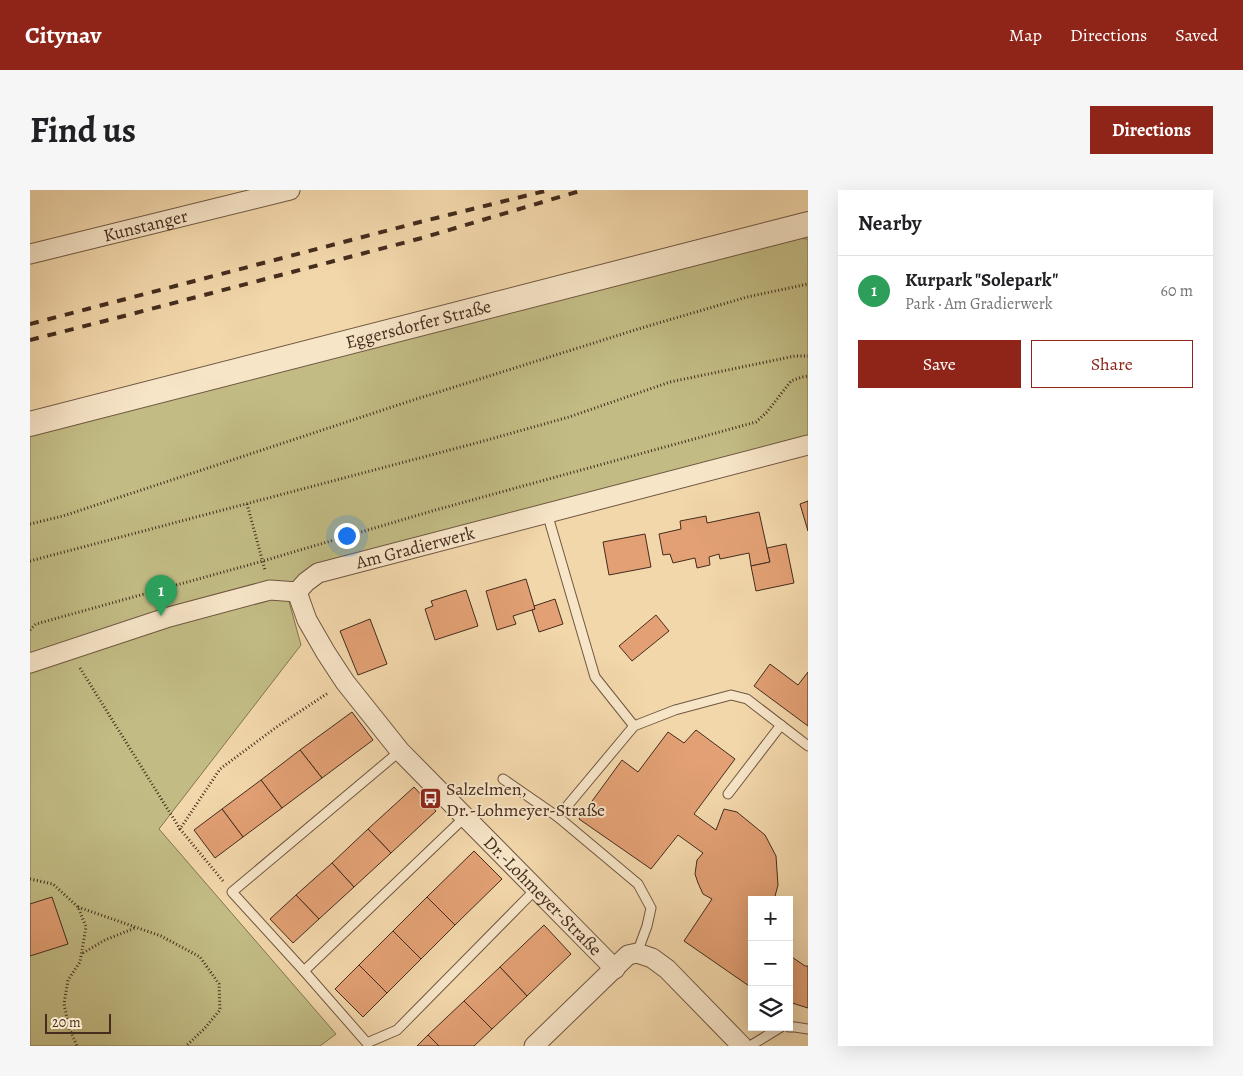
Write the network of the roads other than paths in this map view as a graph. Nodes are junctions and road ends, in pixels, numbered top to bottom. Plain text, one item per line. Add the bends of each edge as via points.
1 (290, 190) edge
2 (808, 224) edge
3 (30, 254) edge
4 (30, 424) edge
5 (808, 445) edge
6 (546, 513) junction
7 (297, 592) junction
8 (30, 663) edge
9 (781, 725) junction
10 (634, 726) junction
11 (808, 746) edge
12 (400, 751) junction
13 (503, 779) dead end
14 (728, 794) dead end
15 (465, 817) junction
16 (558, 817) junction
17 (536, 889) junction
18 (637, 953) junction
19 (615, 968) junction
20 (304, 972) junction
21 (793, 1027) edge
22 (808, 1029) edge
23 (774, 1031) edge
24 (534, 1046) edge
25 (742, 1046) edge
26 (750, 1046) edge

1 - 3 street, Kunstanger
2 - 4 street, Eggersdorfer Straße
5 - 6 street, Am Gradierwerk
6 - 7 street, Am Gradierwerk via 318,574
6 - 10 lane via 595,676
7 - 8 street via 270,590 169,616
7 - 12 street, Dr.-Lohmeyer-Straße via 307,620 326,653
9 - 10 lane via 747,699 731,695 675,710
9 - 11 lane
9 - 14 lane
10 - 16 lane
12 - 15 street, Dr.-Lohmeyer-Straße
12 - 20 lane via 232,892
13 - 16 lane
15 - 17 street, Dr.-Lohmeyer-Straße
15 - 20 lane
16 - 18 lane via 638,884 651,908
17 - 19 street, Dr.-Lohmeyer-Straße
17 - 20 lane via 397,1030 367,1043
18 - 19 street, Dr.-Lohmeyer-Straße via 628,955
18 - 25 street via 652,958 667,969
19 - 24 street
21 - 22 lane
23 - 26 lane

